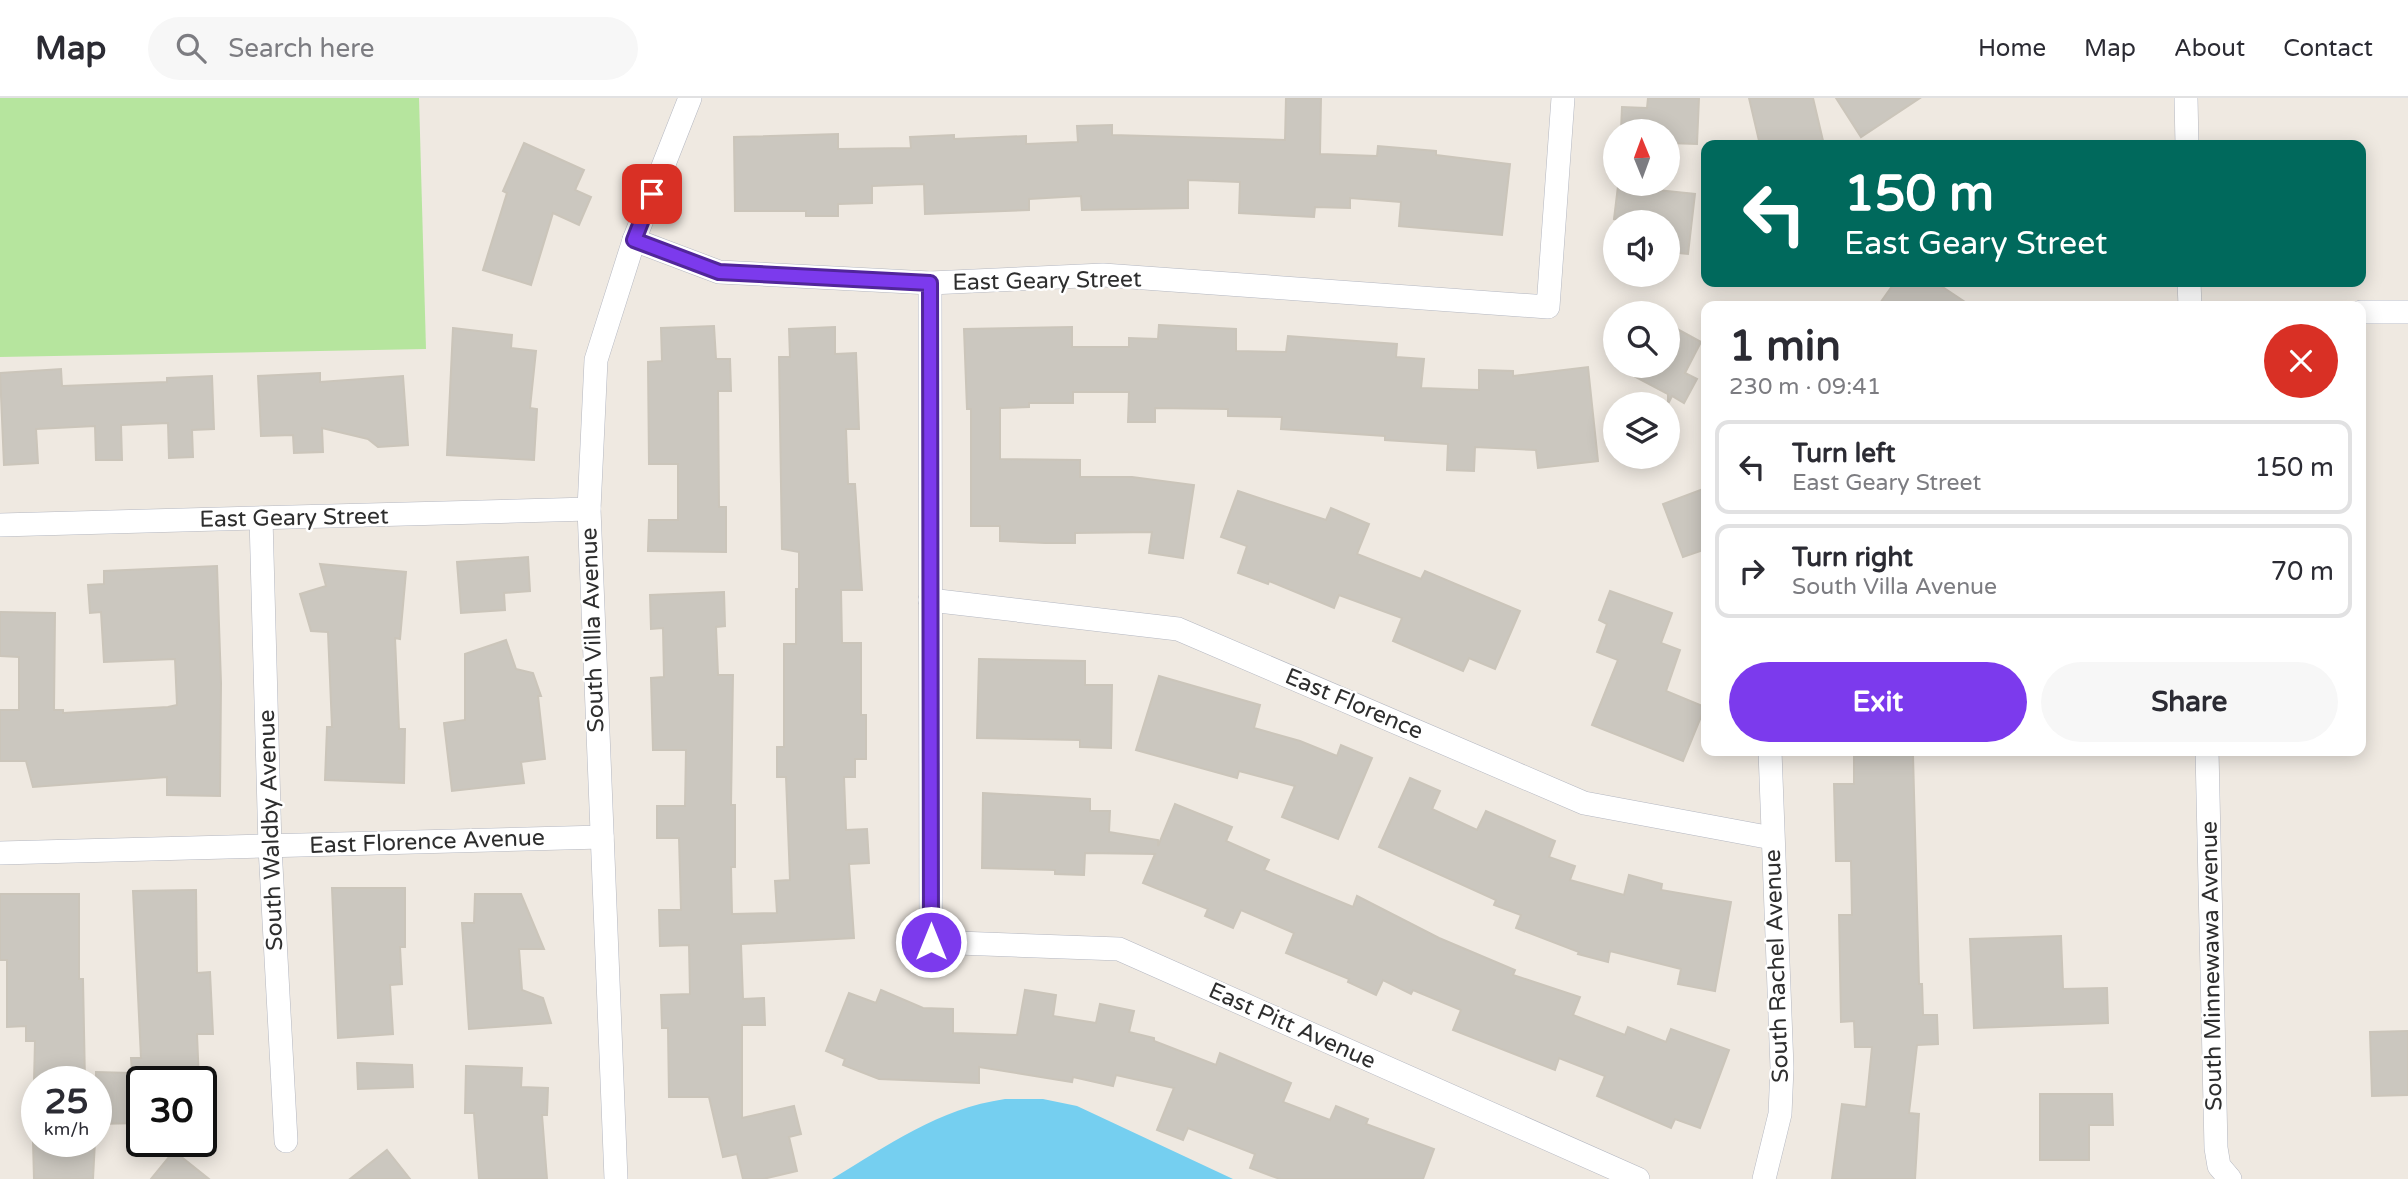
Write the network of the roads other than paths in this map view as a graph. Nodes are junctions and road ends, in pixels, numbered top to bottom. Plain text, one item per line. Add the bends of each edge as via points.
1 (690, 98) edge
2 (1563, 98) edge
3 (2186, 98) edge
4 (2187, 140) edge
5 (634, 240) junction
6 (930, 283) junction
7 (2366, 312) edge
8 (2408, 312) edge
9 (589, 509) junction
10 (261, 518) junction
11 (0, 525) edge
12 (930, 600) junction
13 (1770, 756) edge
14 (2207, 756) edge
15 (602, 837) junction
16 (1772, 838) junction
17 (270, 847) junction
18 (0, 853) edge
19 (286, 1141) dead end
20 (616, 1179) edge
21 (1638, 1179) edge
22 (1764, 1179) edge
23 (2229, 1179) edge

1 - 5 street, South Villa Avenue
2 - 6 street, East Geary Street via 1548,307 1102,275
3 - 4 street
5 - 6 street, East Geary Street via 719,272
5 - 9 street, South Villa Avenue via 596,360
6 - 12 street
7 - 8 street
9 - 10 street, East Geary Street
9 - 15 street, South Villa Avenue
10 - 11 street, East Geary Street
10 - 17 street, South Waldby Avenue
12 - 16 street, East Florence via 1178,629 1584,803
12 - 21 street, East Pitt Avenue via 931,942 1119,949
13 - 16 street, South Rachel Avenue
14 - 23 street, South Minnewawa Avenue via 2216,1148 2219,1166
15 - 17 street, East Florence Avenue
15 - 20 street, South Villa Avenue
16 - 22 street, South Rachel Avenue via 1782,1068 1780,1114
17 - 18 street, East Florence Avenue
17 - 19 street, South Waldby Avenue

